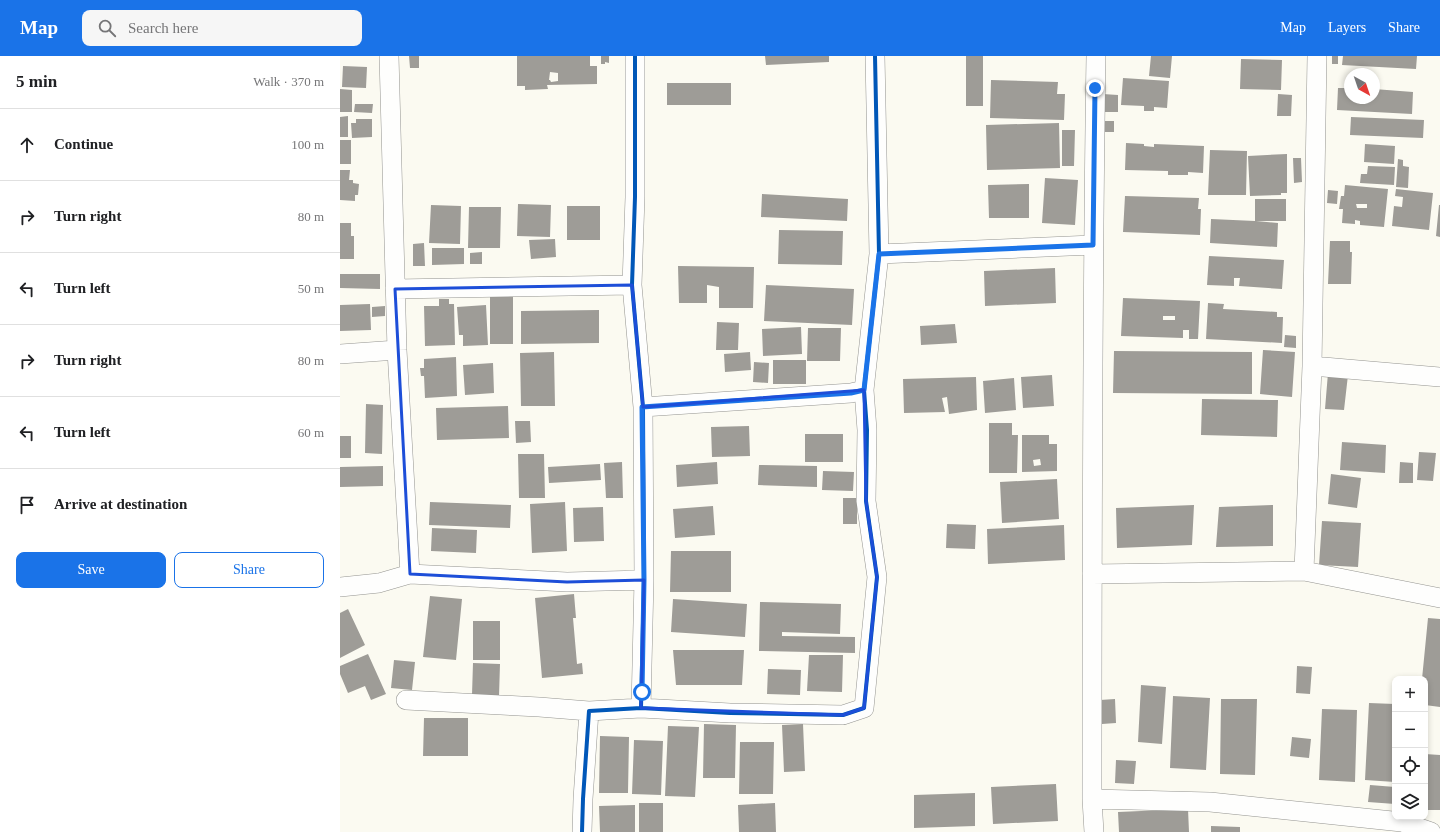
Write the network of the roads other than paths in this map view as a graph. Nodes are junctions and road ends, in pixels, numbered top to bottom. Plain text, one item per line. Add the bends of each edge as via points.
1 (389, 56) edge
2 (635, 56) edge
3 (875, 56) edge
4 (1096, 56) edge
5 (1317, 56) edge
6 (1093, 245) junction
7 (879, 254) junction
8 (632, 285) junction
9 (396, 289) junction
10 (397, 350) junction
11 (340, 354) edge
12 (1312, 366) junction
13 (1440, 377) edge
14 (864, 390) junction
15 (642, 407) junction
16 (1304, 571) junction
17 (410, 574) junction
18 (1092, 574) junction
19 (644, 580) junction
20 (340, 587) edge
21 (1440, 598) edge
22 (406, 700) dead end
23 (641, 708) junction
24 (589, 711) junction
25 (1092, 799) junction
26 (582, 832) edge
27 (1094, 832) edge
28 (1431, 832) edge

1 - 9 street
2 - 8 street
3 - 7 street
4 - 6 street
5 - 12 street
6 - 7 street
6 - 18 street
7 - 14 street
8 - 9 street
8 - 15 street
9 - 10 street
10 - 11 street
10 - 17 street
12 - 13 street
12 - 16 street
14 - 15 street
14 - 23 street via 867,430 866,501 877,577 864,708 843,715
15 - 19 street
16 - 18 street
16 - 21 street
17 - 19 street via 567,582
17 - 20 street via 379,583
18 - 25 street
19 - 23 street
22 - 24 street
23 - 24 street
24 - 26 street
25 - 27 street
25 - 28 street via 1210,802 1402,822

